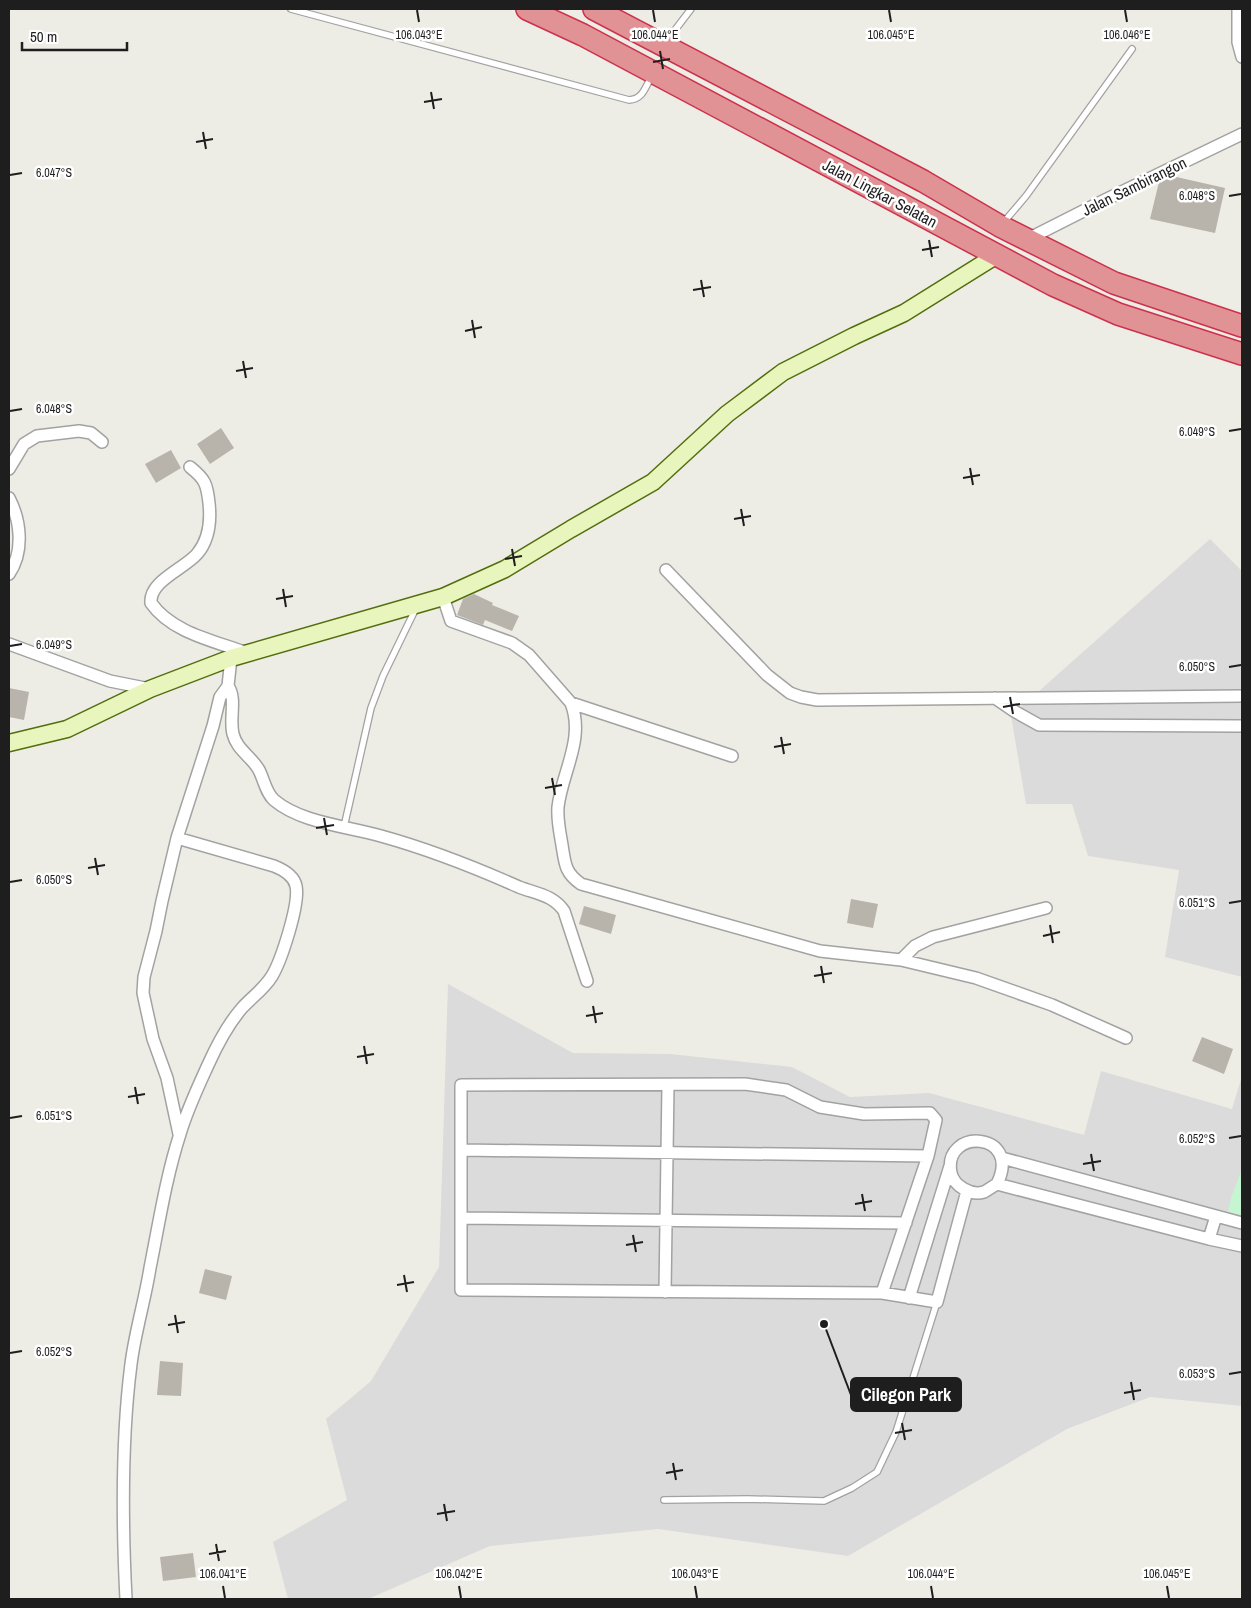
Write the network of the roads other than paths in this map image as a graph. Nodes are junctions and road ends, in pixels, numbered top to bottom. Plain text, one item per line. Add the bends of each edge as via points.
1 (291, 9) edge
2 (527, 9) edge
3 (594, 9) edge
4 (690, 9) edge
5 (1238, 9) edge
6 (667, 46) junction
7 (1132, 49) dead end
8 (1242, 57) edge
9 (654, 73) junction
10 (1242, 134) edge
11 (865, 151) junction
12 (848, 176) junction
13 (1000, 226) junction
14 (1026, 240) junction
15 (997, 255) junction
16 (1242, 326) edge
17 (1242, 354) edge
18 (102, 442) dead end
19 (190, 467) dead end
20 (9, 468) edge
21 (9, 498) edge
22 (666, 570) dead end
23 (9, 574) edge
24 (443, 597) junction
25 (418, 604) junction
26 (9, 644) edge
27 (247, 653) junction
28 (231, 658) junction
29 (228, 686) junction
30 (150, 689) junction
31 (1242, 696) edge
32 (995, 698) junction
33 (571, 703) junction
34 (1242, 726) edge
35 (9, 743) edge
36 (732, 756) dead end
37 (344, 827) junction
38 (177, 838) junction
39 (1046, 908) dead end
40 (902, 960) junction
41 (586, 981) dead end
42 (1126, 1038) dead end
43 (668, 1085) junction
44 (179, 1134) junction
45 (461, 1150) junction
46 (667, 1152) junction
47 (928, 1156) junction
48 (1002, 1158) junction
49 (950, 1165) junction
50 (997, 1184) junction
51 (967, 1191) junction
52 (1216, 1216) junction
53 (461, 1218) junction
54 (666, 1221) junction
55 (906, 1223) junction
56 (1242, 1223) edge
57 (1209, 1240) junction
58 (1242, 1246) edge
59 (665, 1292) junction
60 (882, 1293) junction
61 (909, 1298) junction
62 (937, 1302) junction
63 (664, 1500) dead end
64 (126, 1599) edge

1 - 9 lane via 629,100 637,100
2 - 9 highway, Jalan Lingkar Selatan
3 - 6 highway, Jalan Lingkar Selatan
4 - 6 lane
5 - 8 street via 1238,42
6 - 11 highway, Jalan Lingkar Selatan
7 - 13 lane via 1026,196
9 - 12 highway, Jalan Lingkar Selatan
10 - 14 street, Jalan Sambirangon
11 - 12 highway
11 - 13 highway, Jalan Lingkar Selatan
12 - 15 highway, Jalan Lingkar Selatan
13 - 14 highway, Jalan Lingkar Selatan
14 - 16 highway, Jalan Lingkar Selatan via 1114,283
15 - 17 highway, Jalan Lingkar Selatan via 1118,314
15 - 24 street via 904,313 783,372 727,414 653,482 505,569
18 - 20 street via 90,433 37,436 24,444
19 - 27 street via 206,485 210,524 197,554 153,590 151,603 187,631
21 - 23 street via 19,534 14,566
22 - 32 street via 767,675 790,693 818,700
24 - 25 street
24 - 33 street via 451,621 512,643 529,655
25 - 27 street
25 - 37 lane via 371,708
26 - 30 street via 110,680
27 - 28 street
28 - 29 street
28 - 30 street
29 - 37 street via 233,697 230,720 238,748 258,769 272,799 290,811
29 - 38 street via 220,697
30 - 35 street via 67,729
31 - 32 street
32 - 34 street via 1039,724
33 - 36 street
33 - 40 street via 576,725 574,746 558,809 565,867 570,877 581,884 820,951
37 - 41 street via 452,859 558,902 564,911
38 - 44 street via 143,993
38 - 44 street via 274,866 292,877 297,893 278,964 265,985 237,1014 224,1034 208,1063
39 - 40 street via 933,937 915,946
40 - 42 street via 985,981 1052,1005
43 - 45 street via 461,1085
43 - 46 street
43 - 47 street via 745,1084 786,1090 820,1107 864,1114 930,1113 936,1120
44 - 64 street via 131,1363 124,1442 122,1525
45 - 46 street
45 - 53 street
46 - 47 street
46 - 54 street
47 - 55 street
48 - 49 street via 994,1146 981,1140 966,1142 955,1151
48 - 50 street via 1003,1172
48 - 52 street
49 - 51 street via 952,1176
49 - 61 street
50 - 51 street via 984,1192
50 - 57 street
51 - 62 street
52 - 56 street
52 - 57 street
53 - 54 street
53 - 59 street via 461,1290
54 - 55 street
54 - 59 street
55 - 60 street
57 - 58 street
59 - 60 street
60 - 61 street
61 - 62 street
62 - 63 lane via 896,1432 877,1472 824,1501

